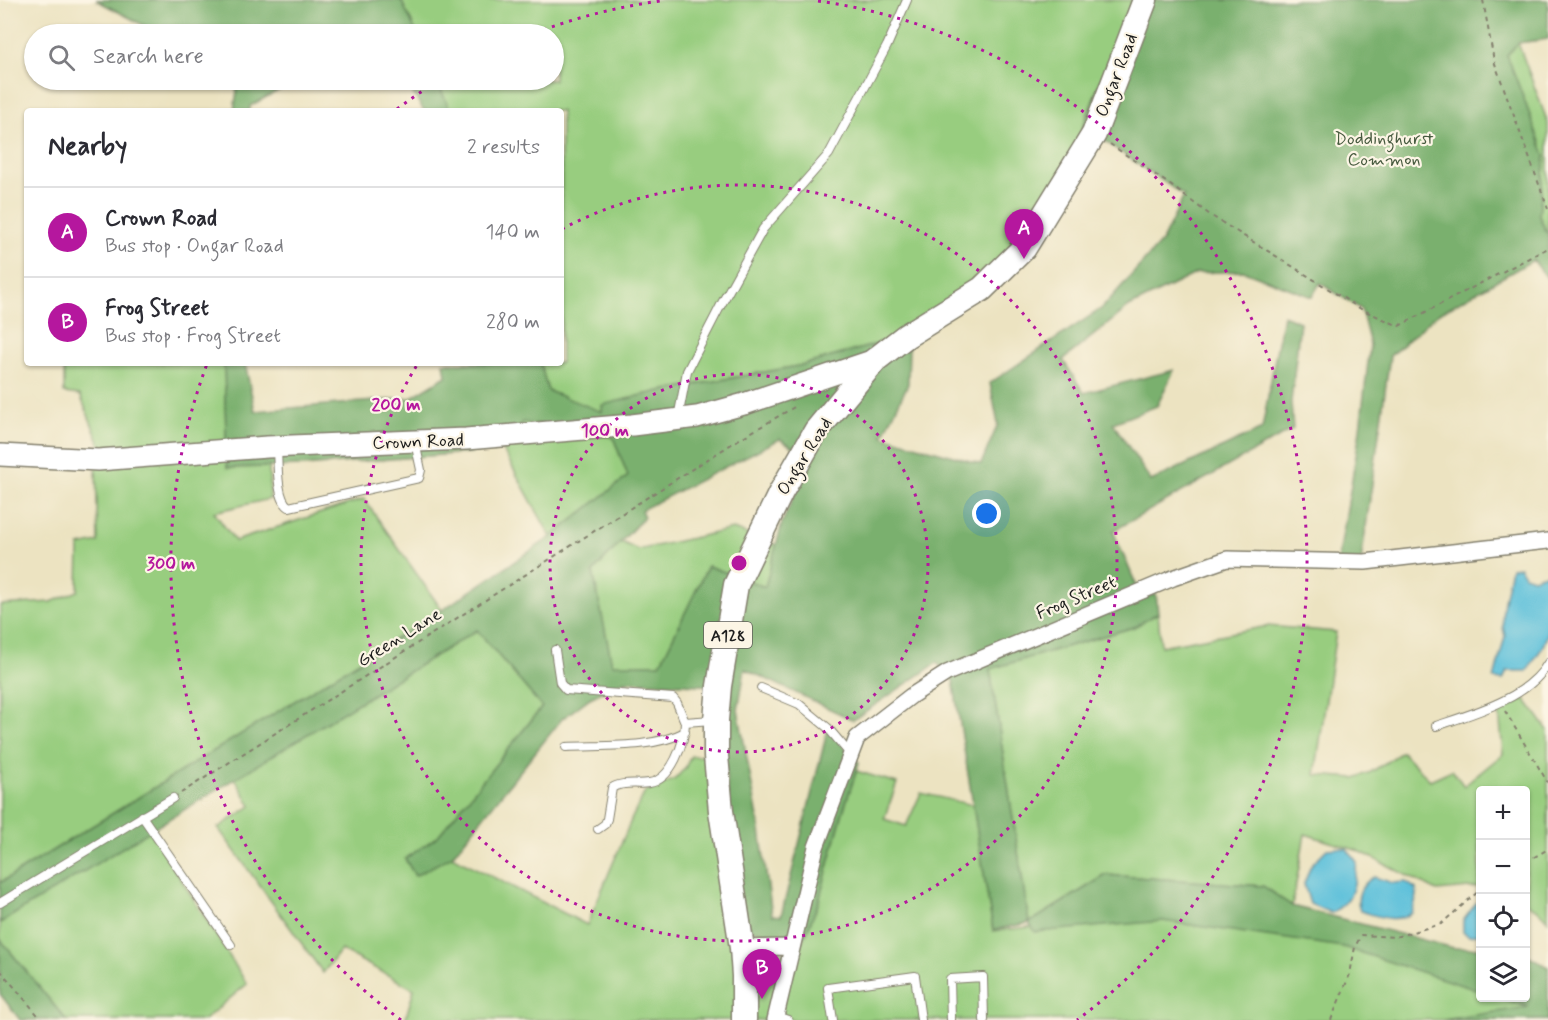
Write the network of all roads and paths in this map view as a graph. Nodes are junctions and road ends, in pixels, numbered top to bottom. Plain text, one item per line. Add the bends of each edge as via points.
1 (907, 0) edge
2 (1145, 0) edge
3 (1483, 0) edge
4 (1094, 134) junction
5 (1548, 209) edge
6 (1548, 248) edge
7 (875, 360) junction
8 (828, 375) junction
9 (797, 386) junction
10 (843, 399) junction
11 (678, 419) junction
12 (415, 441) junction
13 (277, 446) junction
14 (0, 455) edge
15 (1548, 542) edge
16 (555, 650) dead end
17 (1548, 663) edge
18 (761, 688) dead end
19 (1496, 703) junction
20 (716, 720) junction
21 (685, 722) junction
22 (1436, 726) dead end
23 (685, 732) junction
24 (566, 747) dead end
25 (851, 755) junction
26 (1548, 783) edge
27 (173, 798) joint
28 (142, 816) junction
29 (598, 829) dead end
30 (1548, 849) edge
31 (1530, 860) edge
32 (1476, 893) edge
33 (0, 903) edge
34 (793, 944) junction
35 (231, 945) dead end
36 (742, 948) junction
37 (0, 970) edge
38 (780, 1019) edge
39 (42, 1020) edge
40 (744, 1020) edge
41 (833, 1020) edge
42 (921, 1020) edge
43 (951, 1020) edge
44 (984, 1020) edge
45 (1331, 1020) edge

1 - 11 lane via 888,46 829,154 763,229 722,303 687,371
2 - 4 main road, Ongar Road / A128
3 - 5 path via 1494,61
4 - 6 path via 1210,215 1361,309 1400,326
4 - 7 main road, Ongar Road / A128 via 1024,248 982,289
7 - 8 street, Crown Road
7 - 10 main road, Ongar Road / A128
8 - 9 street, Crown Road
8 - 10 street
9 - 11 street, Crown Road via 744,404
9 - 27 path, Green Lane via 796,406
10 - 20 main road, Ongar Road / A128 via 810,441 736,585
11 - 12 street, Crown Road
12 - 13 street, Crown Road
12 - 13 lane via 422,470 419,478 289,507 281,497
13 - 14 street, Crown Road via 98,460
15 - 25 street, Frog Street via 1365,562 1227,560 1173,578 947,673 857,738
16 - 21 lane via 560,683 566,690 673,698
17 - 19 lane via 1520,692
18 - 25 lane via 799,704 828,728
19 - 22 lane
19 - 26 path via 1503,708
20 - 21 lane
20 - 36 main road, Ongar Road / A128 via 721,811
21 - 23 lane
23 - 24 lane via 656,742
23 - 29 lane via 669,770 660,779 612,788 607,819
25 - 34 street, Frog Street via 816,847
27 - 28 lane
28 - 33 lane
28 - 35 lane
30 - 31 path
32 - 45 path via 1441,924 1395,937 1361,935
34 - 36 street
34 - 38 street, Frog Street
36 - 40 main road, Ongar Road / A128
37 - 39 path
41 - 42 lane via 828,988 915,976
43 - 44 lane via 950,979 983,977

